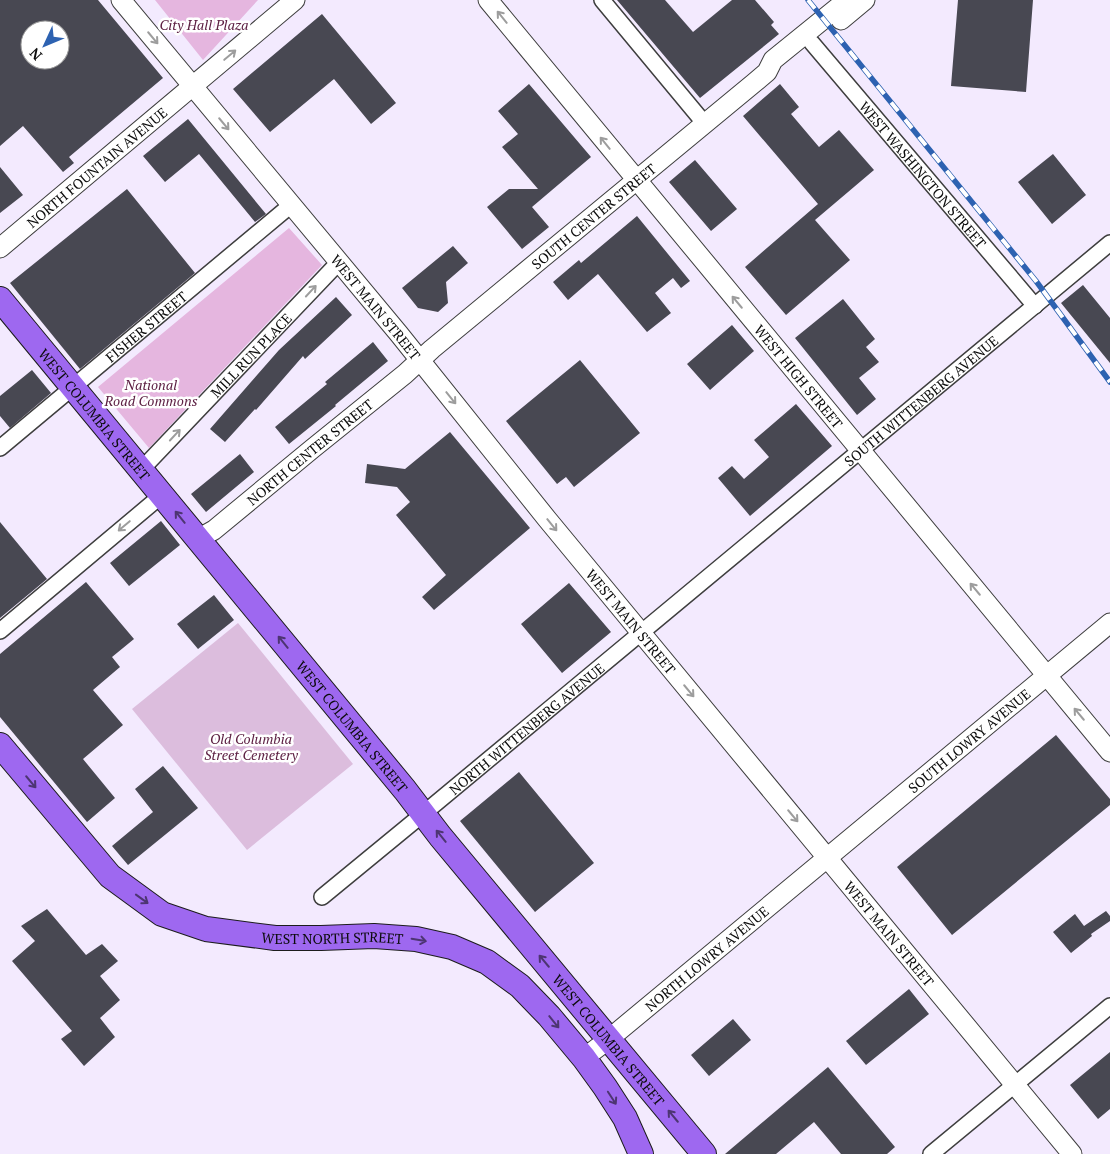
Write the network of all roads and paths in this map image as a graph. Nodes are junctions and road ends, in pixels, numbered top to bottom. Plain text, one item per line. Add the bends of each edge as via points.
1 (122, 0) edge
2 (295, 0) edge
3 (488, 0) edge
4 (602, 0) edge
5 (847, 0) edge
6 (865, 0) edge
7 (812, 43) junction
8 (767, 72) junction
9 (193, 86) junction
10 (704, 124) junction
11 (636, 180) junction
12 (292, 205) junction
13 (1110, 243) edge
14 (0, 248) edge
15 (339, 262) junction
16 (0, 299) edge
17 (1035, 306) junction
18 (420, 360) junction
19 (73, 387) junction
20 (0, 448) edge
21 (860, 451) junction
22 (141, 470) junction
23 (162, 495) junction
24 (198, 539) junction
25 (732, 558) joint
26 (1110, 623) edge
27 (0, 631) edge
28 (641, 633) junction
29 (1047, 676) junction
30 (0, 744) edge
31 (1110, 752) edge
32 (424, 814) junction
33 (827, 858) junction
34 (322, 897) dead end
35 (1110, 1006) edge
36 (609, 1039) junction
37 (584, 1058) junction
38 (1014, 1085) junction
39 (641, 1154) edge
40 (704, 1154) edge
41 (931, 1154) edge
42 (1072, 1154) edge

1 -> 9 street, WEST MAIN STREET
9 -> 2 street, NORTH FOUNTAIN AVENUE
11 -> 3 street, WEST HIGH STREET
4 - 10 street
5 - 8 street, SOUTH CENTER STREET via 773,60
6 - 7 street, SOUTH CENTER STREET
7 - 8 street, SOUTH CENTER STREET via 780,68
7 - 17 street, WEST WASHINGTON STREET
8 - 10 street, SOUTH CENTER STREET
9 -> 12 street, WEST MAIN STREET
9 - 14 street, NORTH FOUNTAIN AVENUE
10 - 11 street, SOUTH CENTER STREET
11 - 18 street, SOUTH CENTER STREET
21 -> 11 street, WEST HIGH STREET
12 - 15 street, WEST MAIN STREET
12 - 19 street, FISHER STREET
13 - 17 street, SOUTH WITTENBERG AVENUE
15 - 18 street, WEST MAIN STREET
22 -> 15 street, MILL RUN PLACE
16 - 19 main road, WEST COLUMBIA STREET
17 - 21 street, SOUTH WITTENBERG AVENUE
18 - 24 street, NORTH CENTER STREET via 214,530
18 -> 28 street, WEST MAIN STREET
19 - 20 street, FISHER STREET
19 - 22 main road, WEST COLUMBIA STREET
21 - 25 street, SOUTH WITTENBERG AVENUE
29 -> 21 street, WEST HIGH STREET
22 - 23 main road, WEST COLUMBIA STREET
24 -> 23 main road, WEST COLUMBIA STREET
23 -> 27 street
32 -> 24 main road, WEST COLUMBIA STREET
25 - 28 street, NORTH WITTENBERG AVENUE
26 - 29 street, SOUTH LOWRY AVENUE
28 - 32 street, NORTH WITTENBERG AVENUE
28 -> 33 street, WEST MAIN STREET
31 -> 29 street, WEST HIGH STREET
29 - 33 street, SOUTH LOWRY AVENUE
30 -> 37 main road, WEST NORTH STREET via 110,876 162,914 206,929 274,938 374,936 416,939 452,947 487,962 520,986
32 - 34 street, NORTH WITTENBERG AVENUE
36 -> 32 main road, WEST COLUMBIA STREET
33 - 36 street, NORTH LOWRY AVENUE
33 - 38 street, WEST MAIN STREET
35 - 38 street
36 - 37 street, NORTH LOWRY AVENUE
40 -> 36 main road, WEST COLUMBIA STREET
37 -> 39 main road, WEST NORTH STREET via 625,1118
38 - 41 street
38 - 42 street, WEST MAIN STREET

